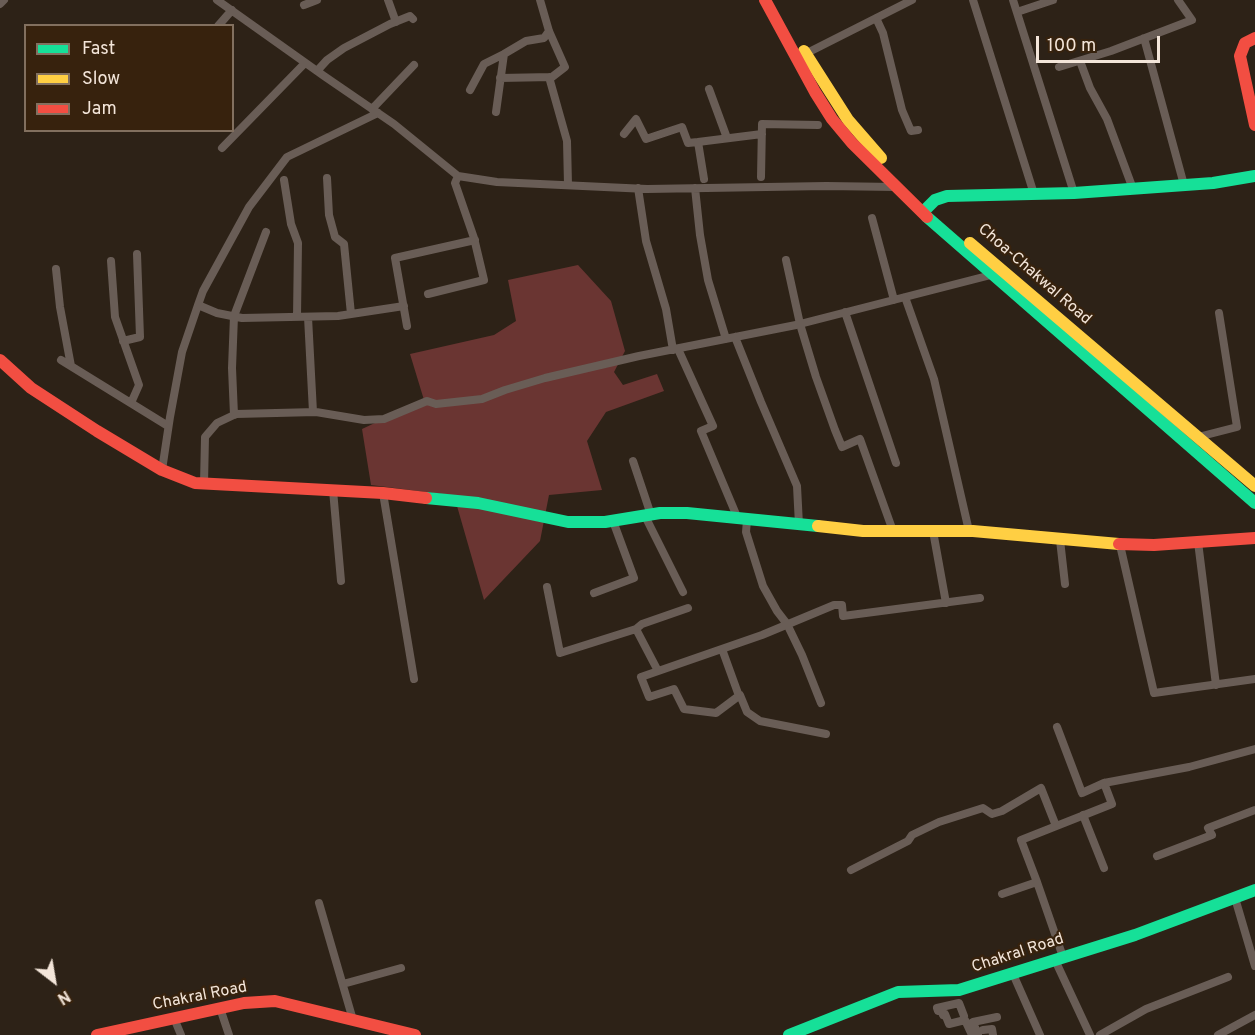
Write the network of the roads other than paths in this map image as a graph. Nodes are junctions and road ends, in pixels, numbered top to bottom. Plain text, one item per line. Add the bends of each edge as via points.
1 (4, 0) edge
2 (217, 0) edge
3 (317, 0) edge
4 (388, 0) edge
5 (540, 0) edge
6 (765, 0) edge
7 (775, 0) edge
8 (912, 0) edge
9 (973, 0) edge
10 (1013, 0) edge
11 (1053, 0) edge
12 (1178, 0) edge
13 (0, 4) edge
14 (304, 5) dead end
15 (232, 10) junction
16 (1017, 12) junction
17 (876, 18) junction
18 (413, 19) dead end
19 (396, 22) junction
20 (220, 24) edge
21 (549, 31) junction
22 (1144, 38) junction
23 (1255, 38) edge
24 (504, 54) junction
25 (805, 54) junction
26 (1080, 61) junction
27 (305, 63) junction
28 (414, 65) dead end
29 (1059, 68) dead end
30 (317, 72) junction
31 (549, 77) junction
32 (500, 78) junction
33 (709, 89) dead end
34 (470, 90) dead end
35 (375, 111) junction
36 (496, 112) dead end
37 (818, 125) dead end
38 (1255, 125) edge
39 (918, 130) dead end
40 (624, 134) dead end
41 (762, 134) junction
42 (727, 138) junction
43 (698, 142) junction
44 (222, 148) dead end
45 (458, 176) junction
46 (1255, 176) edge
47 (761, 177) dead end
48 (327, 178) dead end
49 (704, 178) dead end
50 (284, 180) dead end
51 (568, 185) junction
52 (1184, 185) junction
53 (896, 187) junction
54 (695, 188) junction
55 (638, 189) junction
56 (1133, 189) junction
57 (1074, 193) junction
58 (1034, 194) junction
59 (926, 209) junction
60 (872, 218) dead end
61 (266, 232) dead end
62 (475, 240) junction
63 (137, 254) dead end
64 (786, 260) dead end
65 (111, 261) dead end
66 (56, 269) dead end
67 (991, 275) junction
68 (428, 294) dead end
69 (905, 297) junction
70 (894, 300) junction
71 (198, 305) junction
72 (404, 306) junction
73 (845, 312) junction
74 (1219, 313) dead end
75 (351, 315) junction
76 (234, 316) junction
77 (297, 317) junction
78 (308, 317) junction
79 (800, 324) junction
80 (407, 326) dead end
81 (731, 338) junction
82 (123, 341) junction
83 (676, 350) junction
84 (0, 360) edge
85 (61, 360) dead end
86 (71, 366) junction
87 (131, 403) junction
88 (313, 412) junction
89 (234, 415) junction
90 (168, 426) junction
91 (1198, 437) junction
92 (633, 461) dead end
93 (896, 464) dead end
94 (162, 470) junction
95 (204, 484) junction
96 (1255, 486) edge
97 (333, 490) junction
98 (383, 493) junction
99 (1255, 503) edge
100 (648, 515) junction
101 (743, 519) junction
102 (613, 521) junction
103 (799, 525) junction
104 (893, 531) junction
105 (933, 531) junction
106 (969, 531) junction
107 (1255, 538) edge
108 (1060, 540) junction
109 (1198, 542) junction
110 (1120, 545) junction
111 (341, 581) dead end
112 (1065, 584) dead end
113 (547, 587) dead end
114 (683, 592) dead end
115 (594, 593) dead end
116 (980, 598) dead end
117 (946, 603) junction
118 (688, 608) dead end
119 (787, 624) junction
120 (636, 630) junction
121 (722, 649) junction
122 (658, 671) junction
123 (414, 679) dead end
124 (1255, 680) edge
125 (1216, 685) junction
126 (739, 696) junction
127 (821, 703) dead end
128 (1057, 727) dead end
129 (826, 734) dead end
130 (1255, 749) edge
131 (1104, 783) junction
132 (1255, 810) edge
133 (1083, 815) junction
134 (1056, 826) junction
135 (1157, 856) dead end
136 (1104, 868) dead end
137 (851, 870) dead end
138 (1037, 882) junction
139 (1255, 890) edge
140 (1002, 894) dead end
141 (1235, 898) junction
142 (319, 903) dead end
143 (1059, 958) junction
144 (1255, 966) edge
145 (401, 968) dead end
146 (1013, 974) junction
147 (1228, 976) dead end
148 (342, 984) junction
149 (959, 990) junction
150 (220, 1008) junction
151 (1255, 1015) edge
152 (964, 1016) dead end
153 (997, 1017) dead end
154 (174, 1018) junction
155 (353, 1020) junction
156 (132, 1031) edge
157 (977, 1034) edge
158 (97, 1035) edge
159 (181, 1035) edge
160 (229, 1035) edge
161 (415, 1035) edge
162 (790, 1035) edge
163 (993, 1035) edge
164 (1040, 1035) edge
165 (1090, 1035) edge
166 (1100, 1035) edge
167 (1218, 1035) edge

1 - 13 street
2 - 15 street
3 - 14 street
4 - 19 street
5 - 21 street
6 - 53 main road via 832,118
7 - 25 main road, Choa-Chakwal Road
8 - 17 street
9 - 58 street
10 - 16 street
11 - 16 street
12 - 22 street via 1192,20
15 - 20 street
15 - 27 street
16 - 57 street
17 - 25 street
17 - 39 street via 902,110 911,131
18 - 19 street via 410,16
19 - 30 street via 344,48
21 - 24 street via 544,38 526,41
21 - 31 street via 566,67
22 - 26 street
22 - 52 street
23 - 38 main road via 1245,44 1240,56
24 - 32 street
24 - 34 street via 484,64
25 - 59 main road, Choa-Chakwal Road via 848,120
26 - 29 street
26 - 56 street
27 - 30 street
27 - 44 street
28 - 35 street
30 - 35 street
31 - 32 street
31 - 51 street via 567,141
32 - 36 street
33 - 42 street
35 - 45 street
35 - 71 street via 287,157 249,207
37 - 41 street via 762,124
40 - 43 street via 636,119 646,139 682,127 688,143
41 - 42 street
41 - 47 street
42 - 43 street
43 - 49 street
45 - 51 street
45 - 62 street via 455,183
46 - 52 main road
48 - 75 street via 329,215 335,237 344,244
50 - 77 street via 298,243
51 - 55 street
52 - 56 main road
53 - 54 street
53 - 59 main road
54 - 55 street
54 - 81 street via 708,280
55 - 83 street via 646,241
56 - 57 main road
57 - 58 main road
58 - 59 main road via 947,196
59 - 67 main road
59 - 91 main road, Choa-Chakwal Road
60 - 70 street
61 - 76 street
62 - 68 street via 484,280
62 - 72 street via 395,258
63 - 82 street via 140,337
64 - 79 street
65 - 82 street via 115,317
66 - 86 street
67 - 69 street
67 - 99 main road
69 - 70 street
69 - 106 street via 934,379
70 - 73 street
71 - 76 street via 217,314
71 - 90 street via 183,352
72 - 75 street
72 - 80 street
73 - 79 street
73 - 93 street
74 - 91 street via 1237,427
75 - 78 street
76 - 77 street
76 - 89 street
77 - 78 street
78 - 88 street
79 - 81 street
79 - 104 street via 842,447 860,439
81 - 83 street
81 - 103 street via 797,486
82 - 87 street via 138,386
83 - 88 street via 544,378 482,399 436,404 427,401 384,419
83 - 101 street via 713,426 701,431
84 - 94 main road via 32,388
85 - 86 street
86 - 87 street
87 - 90 street
88 - 89 street
89 - 95 street via 217,423 205,437
90 - 94 street
91 - 96 main road, Choa-Chakwal Road
92 - 100 street
94 - 95 main road
95 - 97 main road
97 - 98 main road
97 - 111 street
98 - 102 main road via 478,503 567,522
98 - 123 street
100 - 101 main road via 687,513
100 - 102 main road
100 - 114 street
101 - 103 main road
101 - 119 street via 764,586
102 - 115 street via 634,578
103 - 104 main road
104 - 105 main road
105 - 106 main road
105 - 117 street
106 - 108 main road
107 - 109 main road
108 - 110 main road
108 - 112 street
109 - 110 main road
109 - 125 street
110 - 125 street via 1154,693
113 - 120 street via 560,653
116 - 117 street
117 - 119 street via 843,616 842,605 834,605
118 - 120 street via 642,624
119 - 121 street
119 - 127 street
120 - 122 street
121 - 122 street
121 - 126 street
122 - 126 street via 641,677 649,698 674,689 684,709 716,712
124 - 125 street
126 - 129 street via 747,712 760,721
128 - 131 street via 1082,793
130 - 131 street via 1189,767
131 - 133 street via 1112,804
132 - 135 street via 1209,828 1212,836
133 - 134 street
133 - 136 street
134 - 137 street via 1041,788 992,814 983,808 939,822
134 - 138 street via 1021,840
138 - 140 street
138 - 143 street
139 - 141 main road, Chakral Road
141 - 143 main road, Chakral Road
141 - 144 street
142 - 148 street
143 - 146 main road, Chakral Road
143 - 165 street
145 - 148 street
146 - 149 main road, Chakral Road
146 - 164 street
147 - 166 street via 1146,1009
148 - 155 street
149 - 157 street
149 - 162 main road, Chakral Road via 898,992
150 - 154 main road, Chakral Road
150 - 155 main road, Chakral Road via 275,1001
150 - 160 street
151 - 167 street
152 - 157 street via 959,1003 937,1008 949,1024 966,1020
153 - 157 street via 973,1022
154 - 156 main road, Chakral Road
154 - 159 street
155 - 161 main road, Chakral Road
156 - 158 main road, Chakral Road
157 - 163 street via 992,1029

